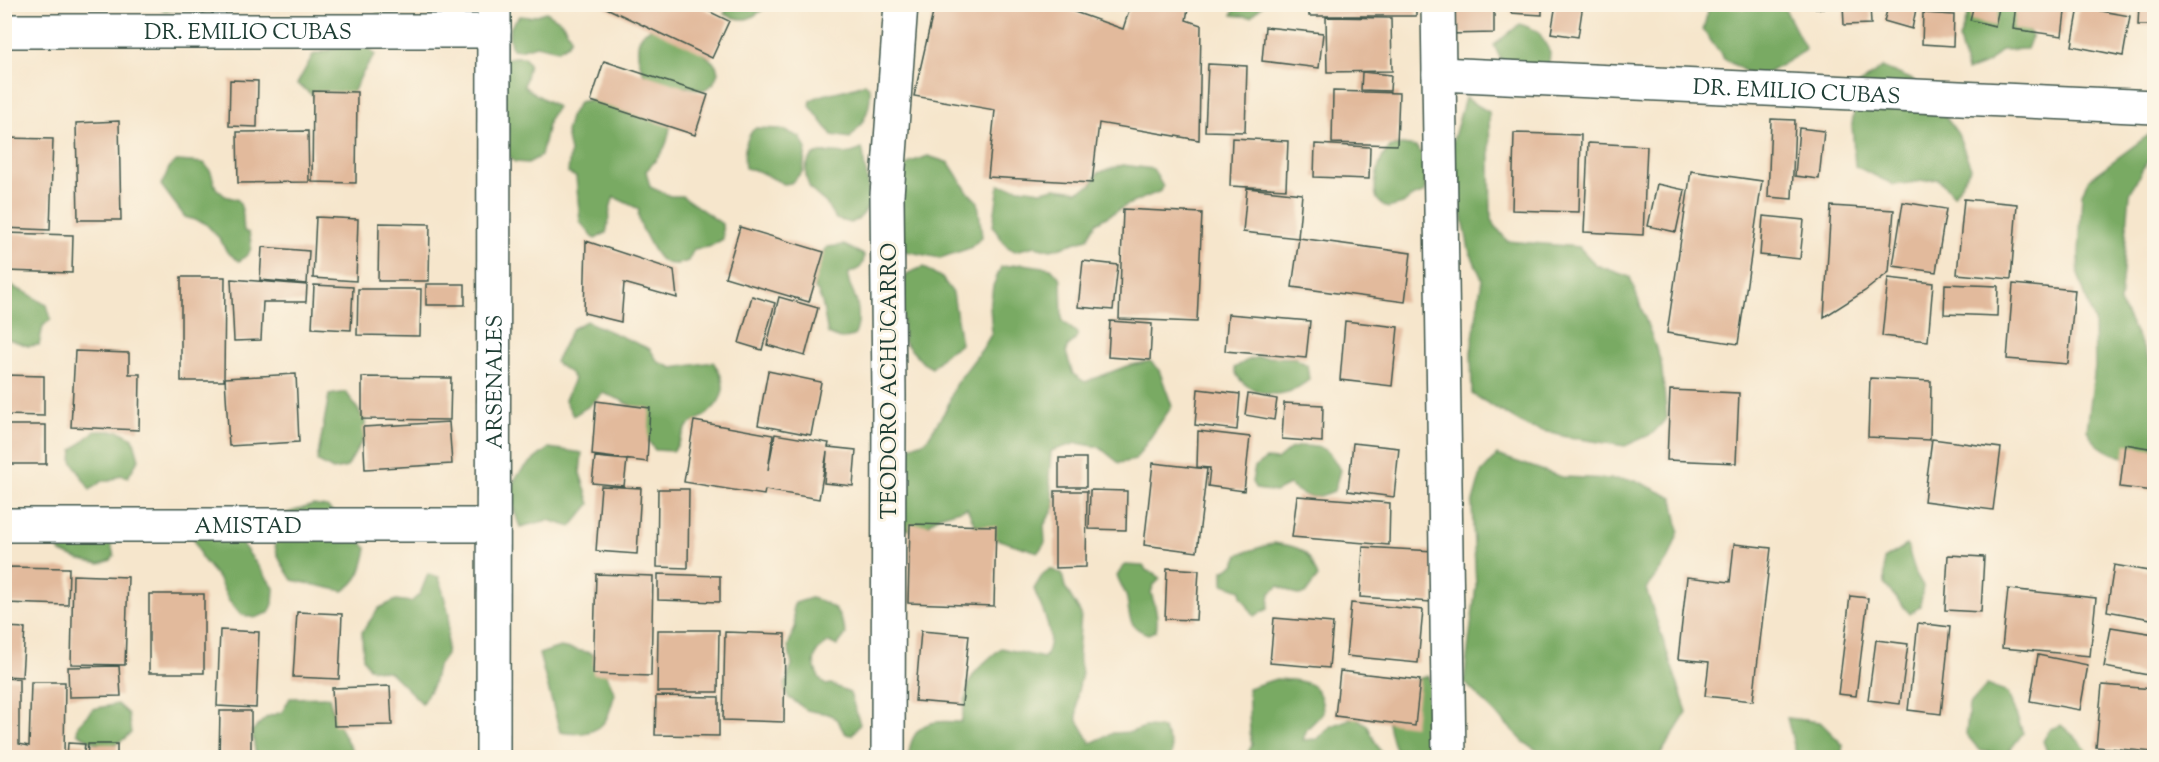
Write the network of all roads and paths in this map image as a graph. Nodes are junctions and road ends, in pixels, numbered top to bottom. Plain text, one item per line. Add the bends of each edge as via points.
1 (901, 4) edge
2 (1438, 4) edge
3 (494, 18) edge
4 (4, 31) edge
5 (1438, 74) junction
6 (2154, 107) edge
7 (4, 525) edge
8 (492, 525) junction
9 (493, 758) edge
10 (888, 758) edge
11 (1449, 758) edge

1 - 10 street, TEODORO ACHUCARRO via 887,195
2 - 5 street
3 - 4 street, DR. EMILIO CUBAS
3 - 8 street, ARSENALES
5 - 6 street, DR. EMILIO CUBAS
5 - 11 street
7 - 8 street, AMISTAD
8 - 9 street, ARSENALES

